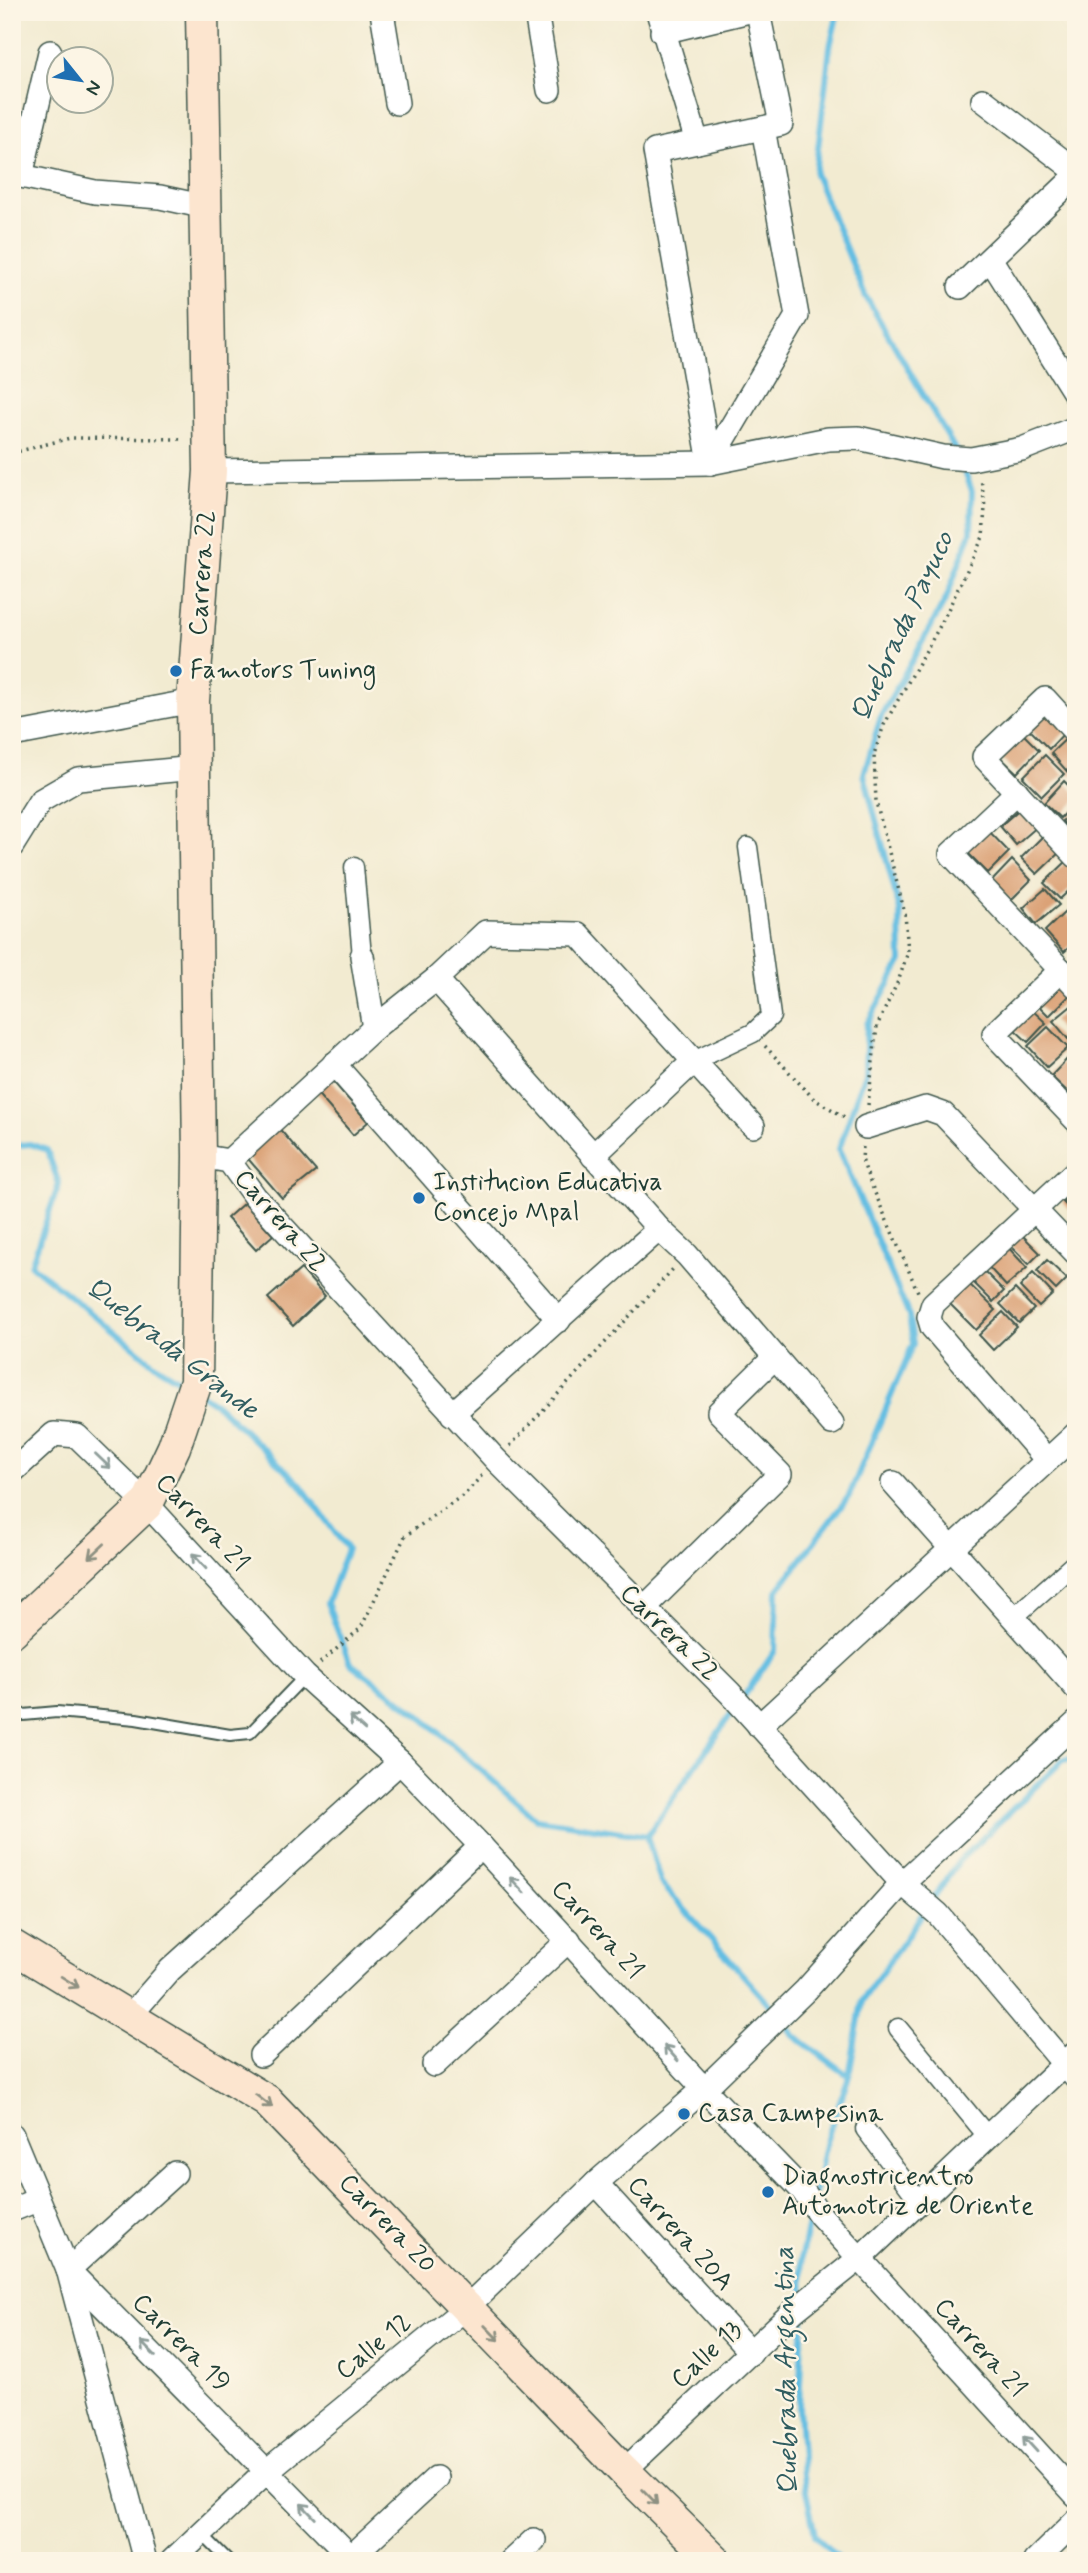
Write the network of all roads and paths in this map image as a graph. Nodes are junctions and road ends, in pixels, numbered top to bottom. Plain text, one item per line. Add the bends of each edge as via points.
1 (202, 12) edge
2 (382, 12) edge
3 (536, 12) edge
4 (746, 12) edge
5 (758, 12) edge
6 (660, 22) edge
7 (46, 67) edge
8 (549, 90) dead end
9 (983, 100) dead end
10 (397, 103) dead end
11 (763, 128) junction
12 (697, 142) junction
13 (1076, 173) edge
14 (17, 175) edge
15 (206, 207) junction
16 (990, 260) junction
17 (960, 287) dead end
18 (1076, 395) edge
19 (1076, 429) edge
20 (210, 439) junction
21 (12, 453) edge
22 (975, 459) junction
23 (710, 463) junction
24 (211, 471) junction
25 (193, 701) junction
26 (1076, 733) edge
27 (18, 734) dead end
28 (195, 768) junction
29 (1017, 792) junction
30 (12, 846) edge
31 (748, 847) dead end
32 (1076, 856) edge
33 (354, 867) dead end
34 (362, 956) joint
35 (1068, 978) edge
36 (436, 979) junction
37 (374, 1028) junction
38 (752, 1033) junction
39 (694, 1061) junction
40 (334, 1065) junction
41 (1076, 1120) edge
42 (861, 1125) junction
43 (753, 1126) dead end
44 (593, 1156) junction
45 (214, 1158) junction
46 (1076, 1171) edge
47 (1035, 1209) junction
48 (659, 1229) junction
49 (1076, 1253) edge
50 (687, 1255) junction
51 (929, 1317) junction
52 (559, 1320) junction
53 (775, 1357) junction
54 (452, 1414) junction
55 (832, 1423) dead end
56 (1076, 1433) edge
57 (496, 1460) junction
58 (1047, 1460) junction
59 (12, 1472) edge
60 (893, 1483) dead end
61 (147, 1504) junction
62 (951, 1548) junction
63 (1076, 1562) edge
64 (643, 1609) junction
65 (1014, 1617) junction
66 (12, 1631) edge
67 (332, 1653) dead end
68 (304, 1676) junction
69 (1076, 1688) edge
70 (12, 1716) edge
71 (753, 1719) junction
72 (1076, 1723) edge
73 (400, 1762) junction
74 (481, 1846) junction
75 (902, 1884) junction
76 (569, 1940) junction
77 (12, 1946) edge
78 (127, 2019) junction
79 (898, 2028) dead end
80 (261, 2055) dead end
81 (434, 2065) dead end
82 (1072, 2066) edge
83 (704, 2089) junction
84 (865, 2129) dead end
85 (12, 2135) edge
86 (988, 2137) junction
87 (175, 2173) dead end
88 (596, 2183) junction
89 (37, 2200) junction
90 (920, 2202) junction
91 (12, 2210) edge
92 (860, 2258) junction
93 (68, 2270) junction
94 (467, 2307) junction
95 (751, 2353) junction
96 (268, 2470) junction
97 (624, 2471) junction
98 (436, 2477) dead end
99 (1076, 2495) edge
100 (1076, 2521) edge
101 (201, 2533) junction
102 (534, 2540) dead end
103 (353, 2559) edge
104 (145, 2561) edge
105 (172, 2561) edge
106 (229, 2561) edge
107 (511, 2561) edge
108 (715, 2561) edge
109 (1035, 2561) edge

1 - 15 main road, Carrera 22
2 - 10 street
3 - 8 street
4 - 6 street
5 - 11 street via 781,124
6 - 12 street
7 - 14 street
9 - 13 street
11 - 12 street
11 - 23 street via 797,316
12 - 23 street via 655,151
13 - 16 street
14 - 15 street via 95,192 160,197
15 - 20 main road, Carrera 22
16 - 17 street
16 - 18 street
19 - 22 street via 1022,449
20 - 21 path via 70,438
20 - 24 main road, Carrera 22
22 - 23 street via 943,457 880,442 828,439
22 - 42 path via 985,507 983,537 884,725 874,754 876,802 905,914 908,952 877,1026
23 - 24 street
24 - 25 main road, Carrera 22
25 - 27 street
25 - 28 main road, Carrera 22
26 - 29 street via 1045,699 984,757
28 - 30 street via 78,779 40,801
28 - 45 main road, Carrera 22
29 - 32 street
29 - 35 street via 951,853
31 - 38 street via 771,1016
33 - 34 street
34 - 37 street
35 - 41 street via 994,1034
36 - 37 street
36 - 39 street via 486,932 578,934
36 - 44 street
37 - 40 street
38 - 39 street
38 - 42 path via 814,1100
39 - 43 street
39 - 44 street
40 - 45 street
40 - 52 street
42 - 47 street via 914,1110 933,1110 956,1125
42 - 51 path via 862,1159
44 - 48 street
45 - 54 street, Carrera 22 via 256,1197
45 - 61 main road via 194,1391
46 - 47 street
47 - 49 street
47 - 51 street via 933,1304
48 - 50 street
48 - 52 street
50 - 53 street
50 - 57 path
51 - 58 street via 932,1327
52 - 54 street
53 - 55 street
53 - 64 street via 719,1412 780,1474
54 - 57 street, Carrera 22
56 - 58 street
57 - 64 street, Carrera 22
57 - 67 path via 466,1493 405,1536 361,1628
58 - 62 street
59 -> 61 street, Carrera 21 via 54,1434 77,1436
60 - 62 street
61 -> 66 main road
68 -> 61 street, Carrera 21
62 - 65 street
62 - 71 street
63 - 65 street
64 - 71 street, Carrera 22
65 - 69 street
68 - 70 lane via 250,1733 230,1735 57,1712
73 -> 68 street, Carrera 21
71 - 75 street, Carrera 22
72 - 75 street, Calle 12
73 - 74 street, Carrera 21
73 - 78 street via 170,1970
76 -> 74 street, Carrera 21
74 - 80 street
75 - 82 street, Carrera 22 via 932,1908
75 - 83 street, Calle 12 via 806,1990
76 - 81 street
83 -> 76 street, Carrera 21
77 -> 78 main road, Carrera 20
78 -> 94 main road, Carrera 20 via 267,2101
79 - 86 street
82 - 86 street, Calle 13
83 - 88 street, Calle 12
83 - 92 street, Carrera 21 via 803,2191
84 - 90 street
85 - 89 street, Carrera 19
86 - 90 street, Calle 13
87 - 93 street
88 - 94 street, Calle 12
88 - 95 street, Carrera 20A
89 - 91 street
89 - 93 street, Carrera 19
90 - 92 street, Calle 13
92 - 95 street, Calle 13
99 -> 92 street, Carrera 21
96 -> 93 street, Carrera 19
93 - 104 street
94 - 96 street, Calle 12
94 -> 97 main road, Carrera 20
95 - 97 street, Calle 13
96 - 101 street, Calle 12
103 -> 96 street, Carrera 19
97 -> 108 main road, Carrera 20
98 - 103 street
100 - 109 street
101 - 105 street, Calle 12
101 - 106 lane
102 - 107 street

